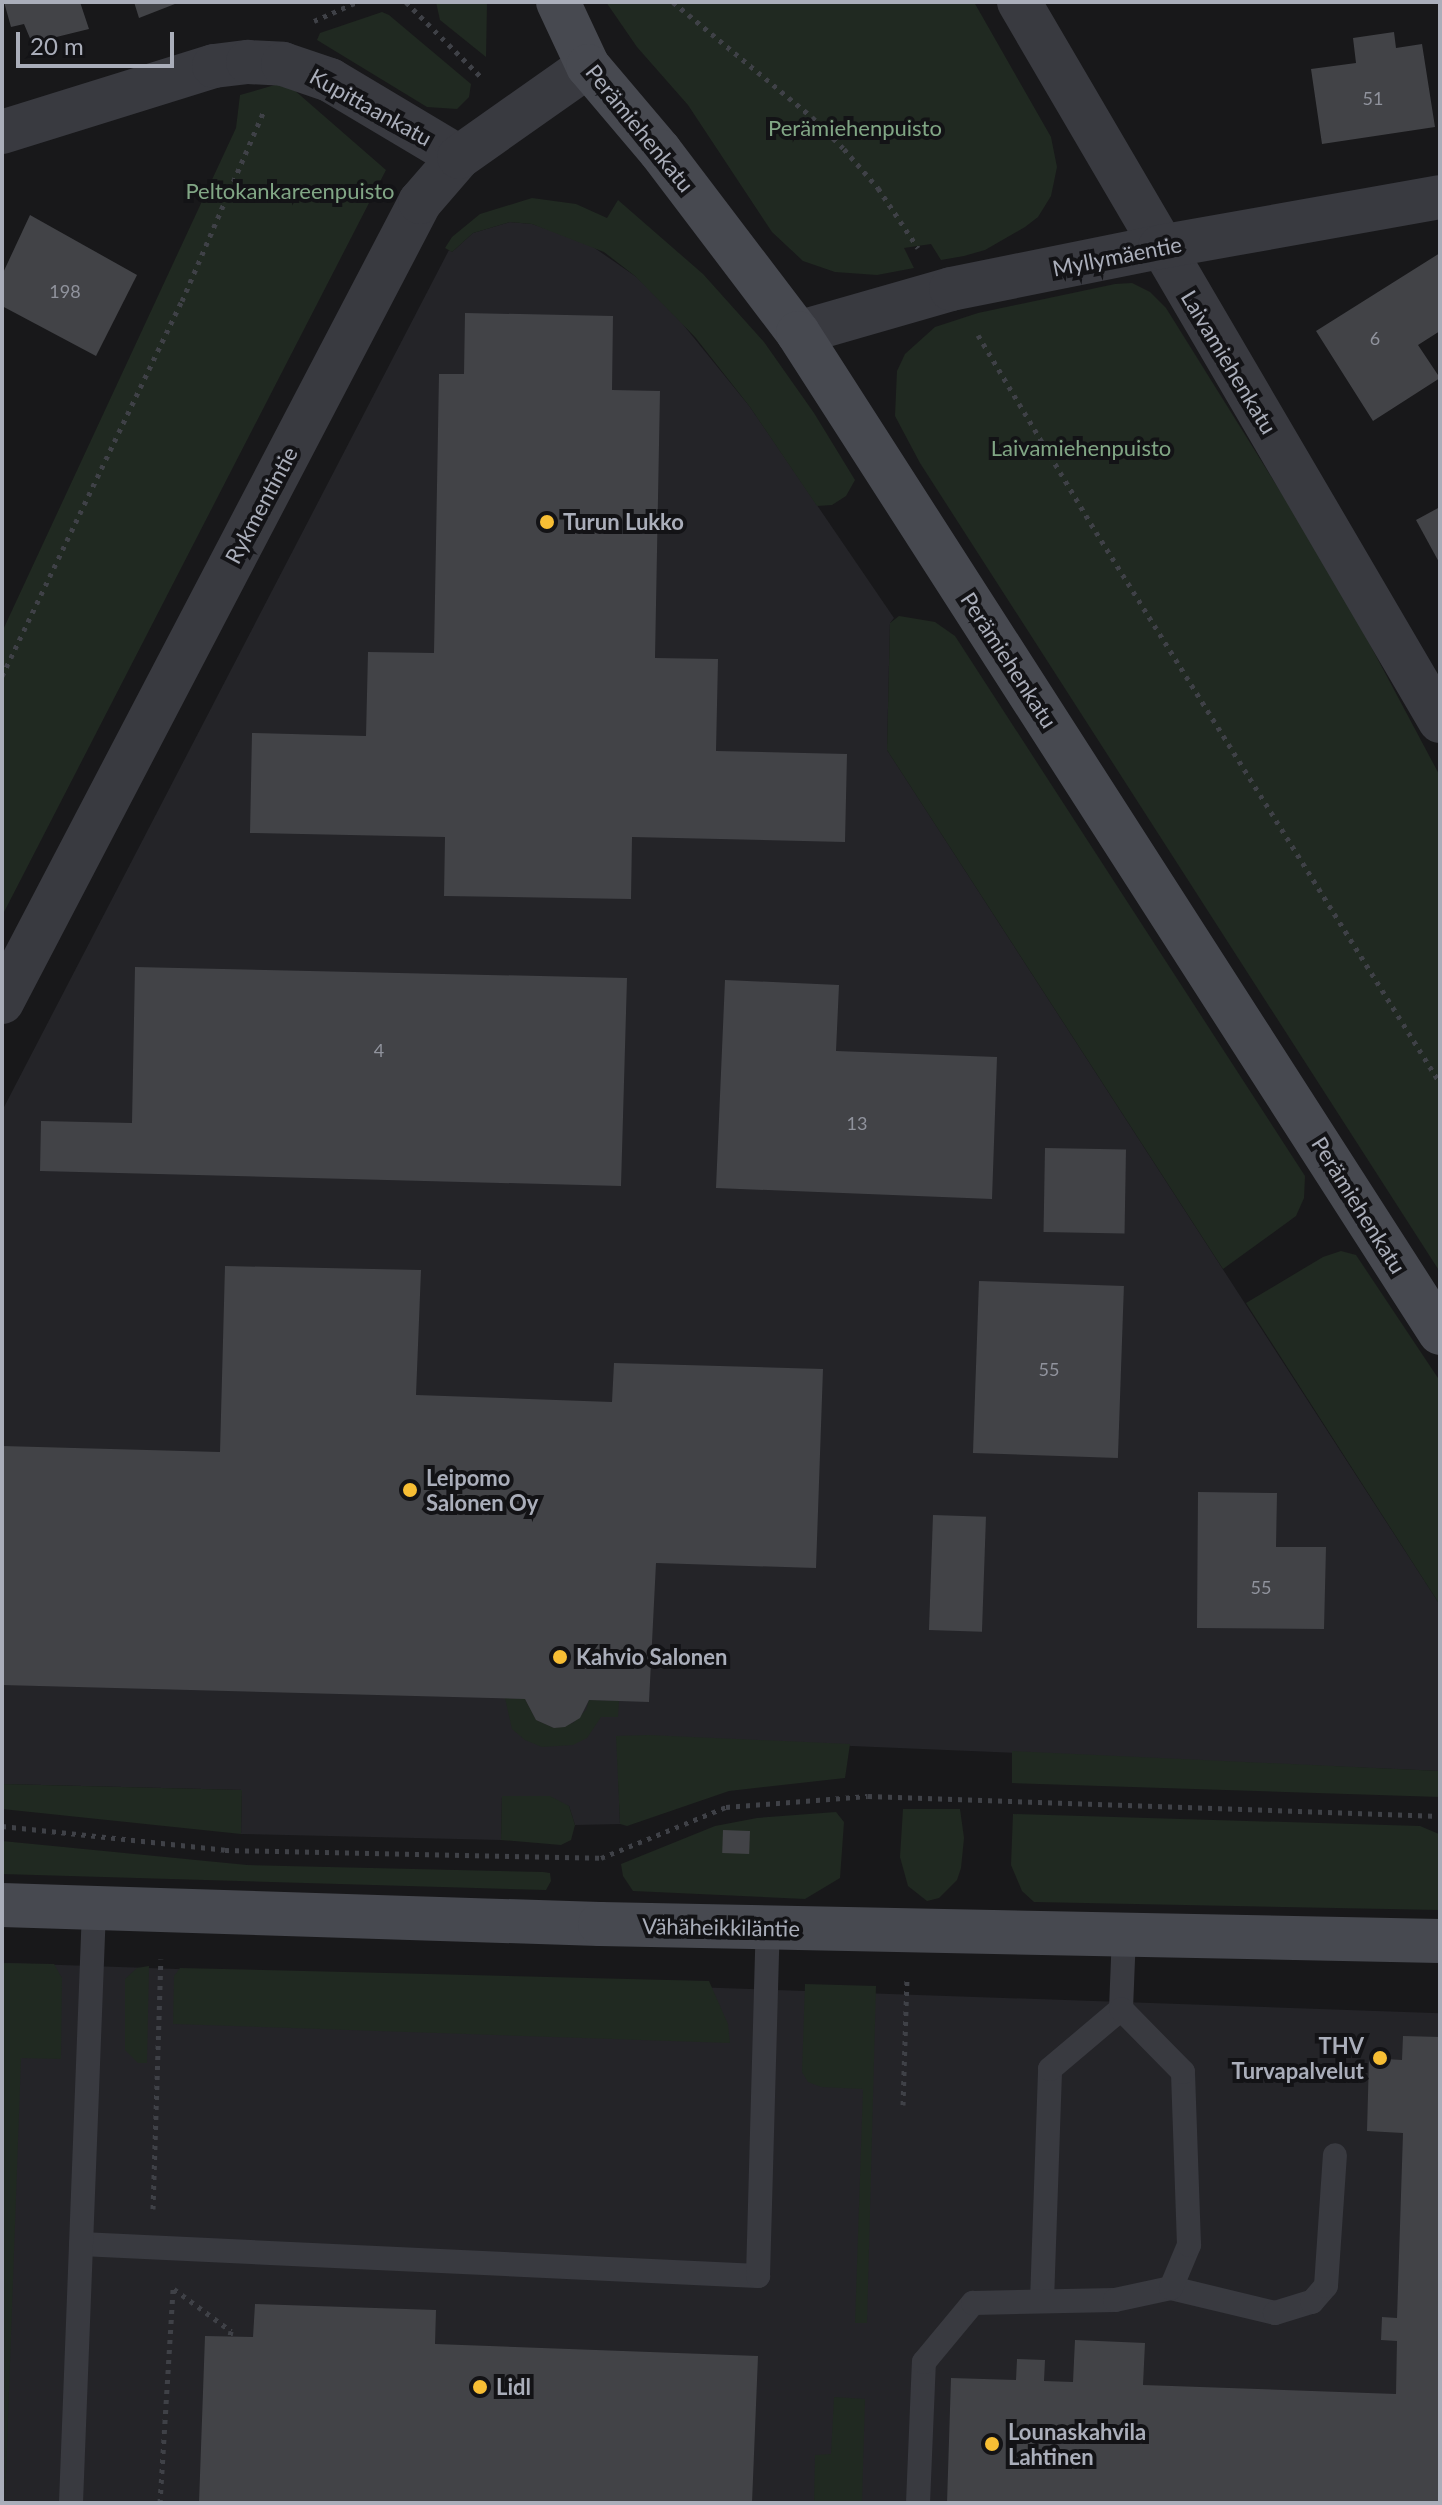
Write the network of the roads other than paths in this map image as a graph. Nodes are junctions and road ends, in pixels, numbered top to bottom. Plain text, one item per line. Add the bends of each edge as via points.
1 (558, 2) edge
2 (1019, 2) edge
3 (588, 66) junction
4 (2, 132) edge
5 (459, 157) junction
6 (1440, 197) edge
7 (1160, 247) junction
8 (798, 333) junction
9 (1440, 721) edge
10 (2, 1002) edge
11 (1440, 1333) edge
12 (2, 1905) edge
13 (94, 1910) junction
14 (768, 1928) junction
15 (1124, 1935) junction
16 (1440, 1941) edge
17 (1121, 2009) junction
18 (1335, 2155) dead end
19 (81, 2244) junction
20 (1171, 2288) junction
21 (1042, 2301) junction
22 (71, 2503) edge
23 (918, 2503) edge

1 - 3 street, Perämiehenkatu
2 - 7 street, Laivamiehenkatu
3 - 5 street, Rykmentintie
3 - 8 street, Perämiehenkatu via 660,151
4 - 5 street, Kupittaankatu via 214,66 248,62 283,64 330,80
5 - 10 street, Rykmentintie via 420,202
6 - 7 street, Myllymäentie
7 - 8 street, Myllymäentie via 951,289
7 - 9 street, Laivamiehenkatu
8 - 11 street, Perämiehenkatu
12 - 13 street, Vähäheikkiläntie
13 - 14 street, Vähäheikkiläntie
13 - 19 lane
14 - 15 street, Vähäheikkiläntie
14 - 19 lane via 758,2276
15 - 16 street, Vähäheikkiläntie
15 - 17 lane
17 - 20 lane via 1183,2072 1189,2245
17 - 21 lane via 1050,2069
18 - 20 lane via 1326,2286 1312,2302 1275,2313
19 - 22 lane
20 - 21 lane via 1115,2300
21 - 23 lane via 973,2303 924,2362

